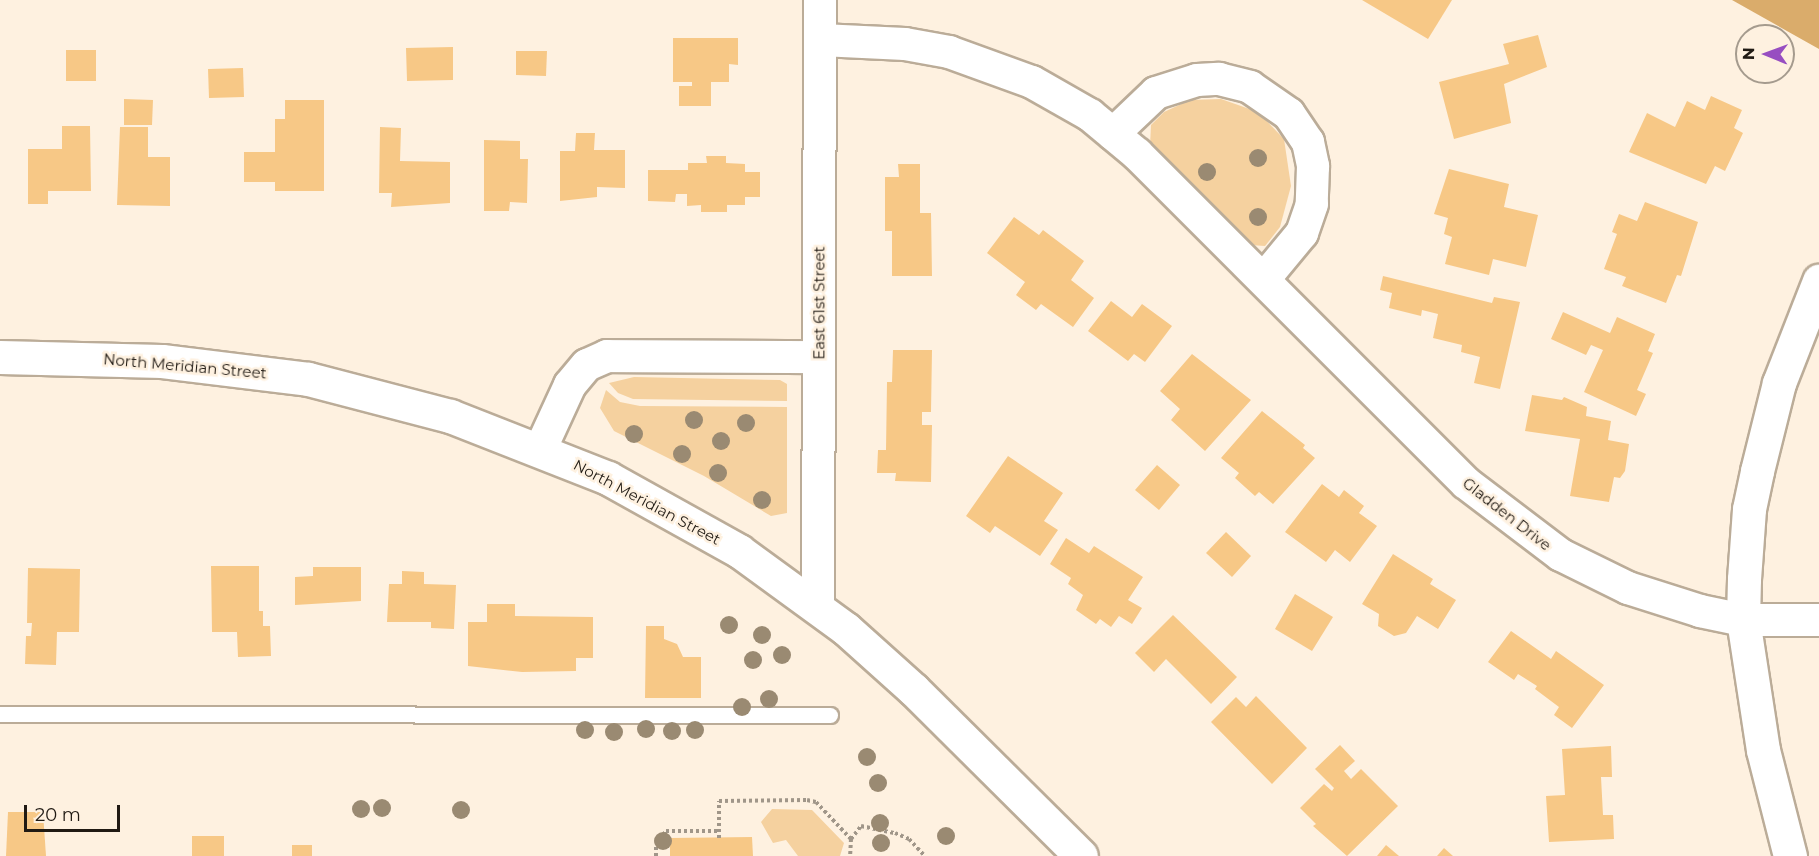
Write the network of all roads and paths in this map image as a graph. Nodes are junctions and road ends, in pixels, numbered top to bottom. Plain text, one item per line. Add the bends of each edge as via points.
1 (820, 0) edge
2 (820, 39) junction
3 (1113, 134) junction
4 (1264, 279) junction
5 (1819, 281) edge
6 (0, 357) edge
7 (819, 357) junction
8 (541, 448) junction
9 (818, 607) junction
10 (1743, 620) junction
11 (1819, 620) edge
12 (0, 714) edge
13 (830, 715) dead end
14 (719, 831) junction
15 (719, 838) dead end
16 (851, 839) junction
17 (656, 856) edge
18 (850, 856) edge
19 (925, 856) edge
20 (1081, 856) edge
21 (1790, 856) edge

1 - 2 street, East 61st Street
2 - 3 street, Gladden Drive via 905,44 992,65 1052,92
2 - 7 street, East 61st Street
3 - 4 street, Gladden Drive
3 - 4 street via 1156,93 1197,80 1219,79 1250,87 1289,114 1308,142 1313,166 1312,204 1302,233
4 - 10 street, Gladden Drive via 1467,483 1538,540 1628,588
5 - 10 main road via 1779,382 1756,471 1749,509
6 - 8 main road, North Meridian Street via 162,361 309,379 410,403
7 - 8 street via 607,356 587,365 570,385
7 - 9 street, East 61st Street
8 - 9 main road, North Meridian Street via 682,516
9 - 20 main road, North Meridian Street via 908,684
10 - 11 street, Gladden Drive
10 - 21 main road via 1763,750
12 - 13 lane
14 - 15 path
14 - 16 path via 719,801 807,800 816,802
14 - 17 path via 666,831 656,844
16 - 18 path
16 - 19 path via 861,826 895,833 909,839

